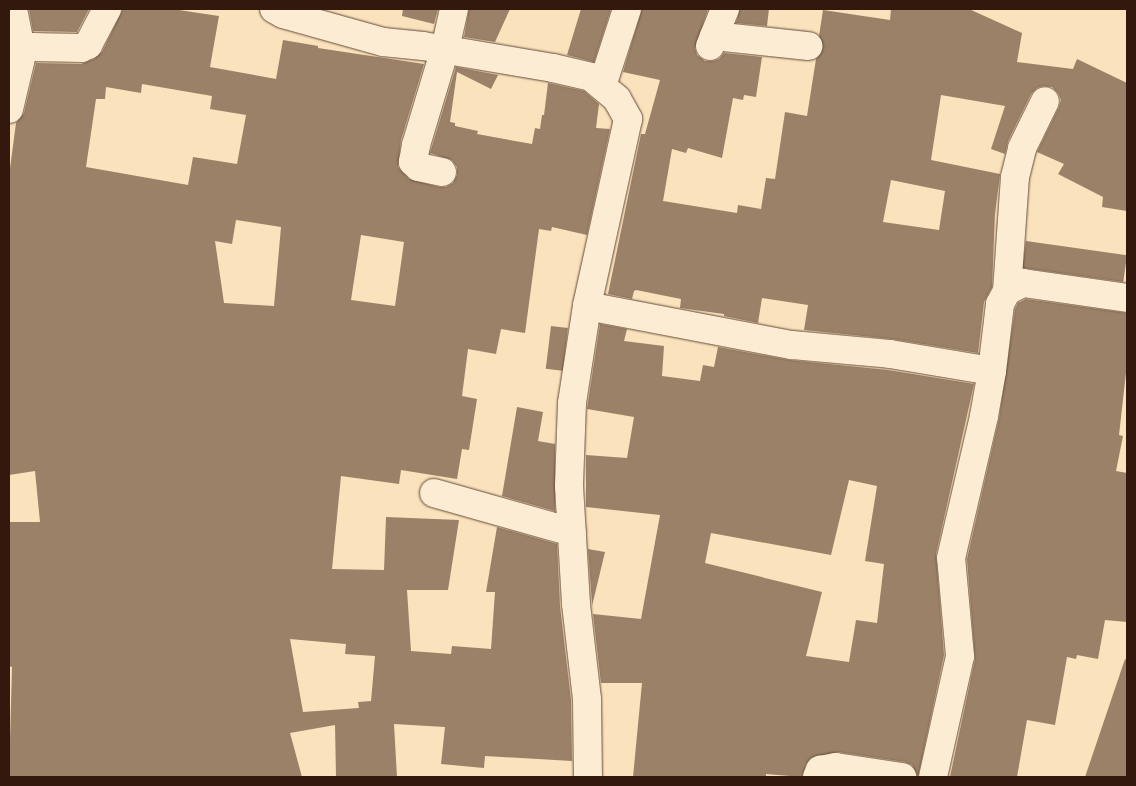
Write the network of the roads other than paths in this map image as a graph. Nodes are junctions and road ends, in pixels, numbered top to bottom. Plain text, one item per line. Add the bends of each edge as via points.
1 (13, 9) edge
2 (107, 9) edge
3 (274, 9) edge
4 (454, 9) edge
5 (627, 9) edge
6 (725, 9) edge
7 (808, 46) dead end
8 (445, 49) junction
9 (22, 54) junction
10 (602, 86) junction
11 (1045, 100) dead end
12 (9, 109) edge
13 (442, 172) dead end
14 (1007, 291) junction
15 (1127, 298) edge
16 (587, 306) junction
17 (992, 371) junction
18 (434, 493) dead end
19 (572, 532) junction
20 (588, 777) edge
21 (816, 777) edge
22 (902, 777) edge
23 (933, 777) edge

1 - 9 street
2 - 9 street via 88,44 81,48 32,47
3 - 8 street via 383,42
4 - 8 street
5 - 10 street
6 - 7 street via 712,41
8 - 10 street via 553,68 591,77
8 - 13 street via 413,162 419,167
9 - 12 street
10 - 16 street via 617,100 628,119
11 - 14 street via 1022,148 1015,177
14 - 15 street via 1023,283
14 - 17 street via 1000,304
16 - 17 street via 792,345 890,354
16 - 19 street via 572,403 569,486
17 - 23 street via 951,558 960,656
18 - 19 street
19 - 20 street via 576,604 588,699
21 - 22 street via 820,770 836,767

